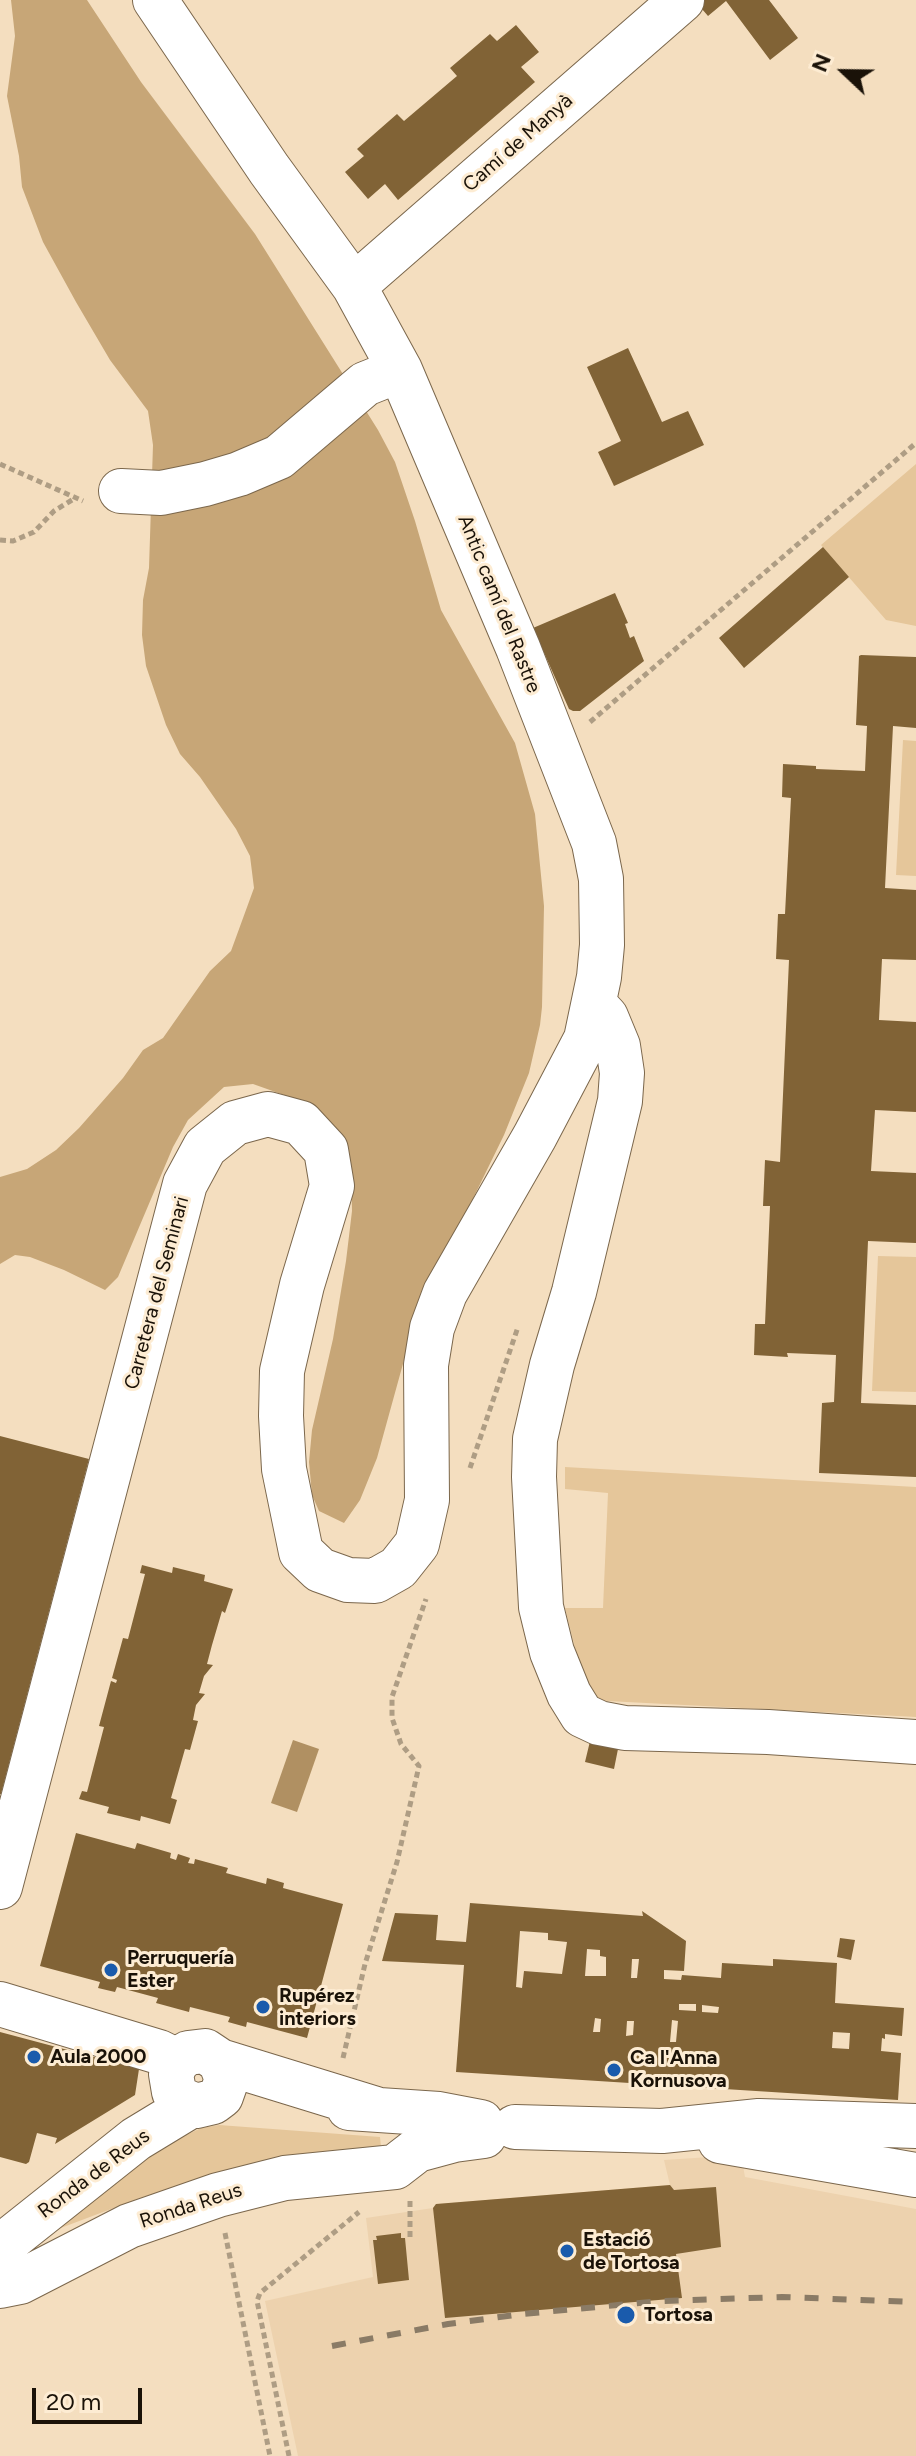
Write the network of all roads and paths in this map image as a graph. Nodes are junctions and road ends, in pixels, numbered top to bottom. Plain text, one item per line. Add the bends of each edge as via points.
1 (155, 0) edge
2 (682, 0) edge
3 (354, 286) junction
4 (400, 370) junction
5 (916, 443) edge
6 (0, 464) edge
7 (104, 496) joint
8 (73, 499) junction
9 (0, 540) edge
10 (558, 749) junction
11 (594, 1004) junction
12 (524, 1314) dead end
13 (468, 1472) dead end
14 (430, 1587) dead end
15 (916, 1742) edge
16 (0, 1887) edge
17 (0, 2004) edge
18 (208, 2089) junction
19 (334, 2097) junction
20 (376, 2109) junction
21 (916, 2126) edge
22 (494, 2128) junction
23 (662, 2131) junction
24 (916, 2140) edge
25 (749, 2147) junction
26 (916, 2175) edge
27 (396, 2184) junction
28 (218, 2195) junction
29 (367, 2205) dead end
30 (410, 2240) dead end
31 (0, 2247) edge
32 (0, 2286) edge
33 (270, 2456) edge
34 (289, 2456) edge

1 - 3 street, Antic camí del Rastre
2 - 3 street, Camí de Manyà
3 - 4 street, Antic camí del Rastre
4 - 7 street via 365,384 279,457 205,484
4 - 10 street, Antic camí del Rastre
5 - 10 path
6 - 8 path
7 - 8 path
8 - 9 path via 34,532
10 - 11 street, Antic camí del Rastre via 594,843 601,879 602,945
11 - 15 street via 618,1046 622,1073 614,1132 535,1439 541,1607 569,1694 582,1715 625,1728
11 - 16 street, Carretera del Seminari via 586,1039 556,1098 445,1293 426,1365 427,1500 417,1544 398,1568 375,1581 348,1580 320,1570 301,1552 284,1469 282,1371 332,1186 326,1150 301,1123 268,1114 235,1123 205,1147 185,1184
12 - 13 path
14 - 19 path via 392,1697 401,1744 419,1766
17 - 18 street via 177,2061 171,2074 180,2099
18 - 19 street
18 - 20 street
18 - 31 street, Ronda de Reus
19 - 20 street
20 - 22 street via 439,2114
21 - 23 street via 759,2121
22 - 23 street
22 - 27 street via 417,2150
23 - 25 street
24 - 25 street via 804,2136
25 - 26 street
27 - 28 street, Ronda Reus via 285,2178
27 - 30 path via 410,2198
28 - 32 street, Ronda Reus via 129,2226 20,2282
28 - 33 path
29 - 34 path via 260,2293 257,2301

